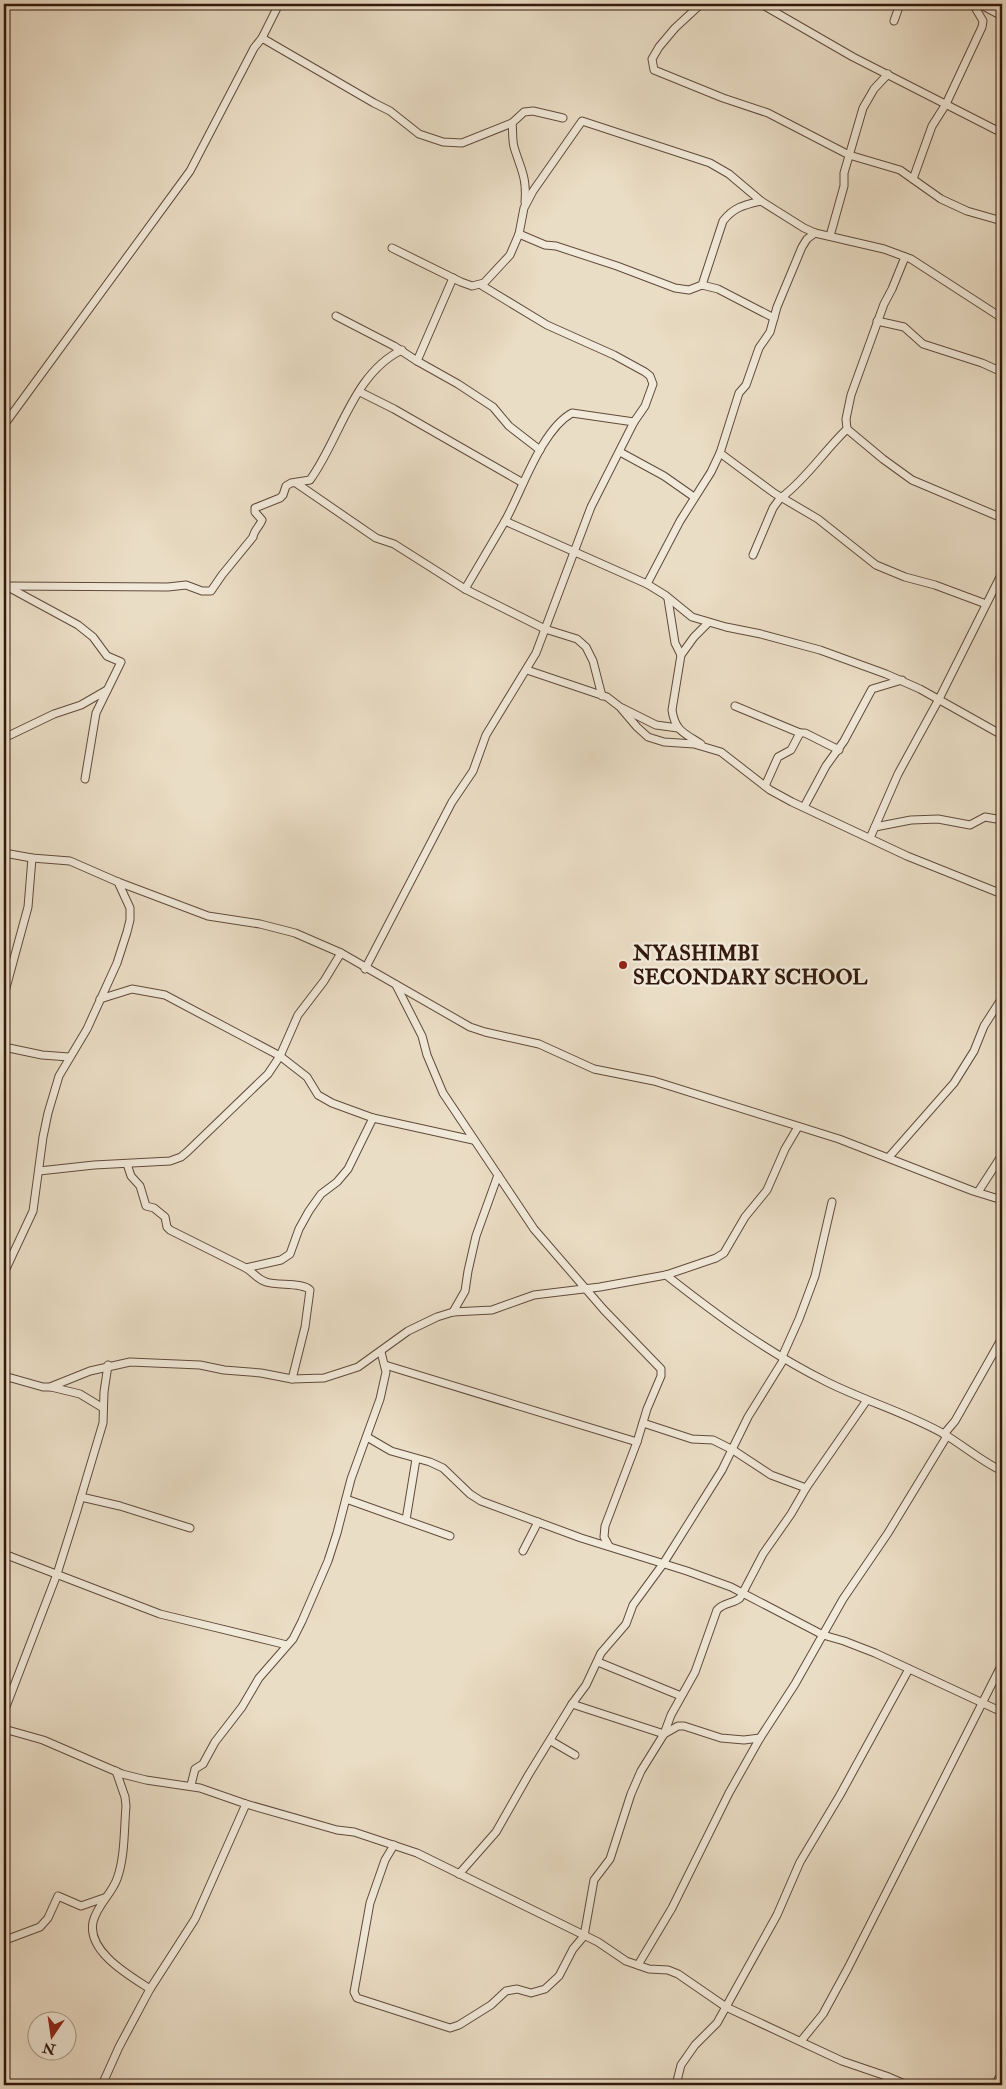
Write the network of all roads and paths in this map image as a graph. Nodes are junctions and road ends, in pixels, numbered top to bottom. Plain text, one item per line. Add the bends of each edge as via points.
1 (279, 4) edge
2 (701, 4) edge
3 (762, 4) edge
4 (900, 4) edge
5 (973, 4) edge
6 (979, 4) edge
7 (1002, 16) edge
8 (894, 21) dead end
9 (262, 38) junction
10 (888, 74) junction
11 (946, 104) junction
12 (563, 118) dead end
13 (512, 122) junction
14 (1002, 133) edge
15 (849, 155) junction
16 (913, 179) junction
17 (761, 202) junction
18 (524, 208) junction
19 (1002, 221) edge
20 (816, 233) junction
21 (519, 234) junction
22 (830, 236) junction
23 (392, 248) dead end
24 (905, 257) junction
25 (453, 278) junction
26 (481, 285) junction
27 (702, 286) junction
28 (336, 316) dead end
29 (774, 318) junction
30 (1002, 318) edge
31 (877, 321) junction
32 (402, 350) junction
33 (417, 361) junction
34 (1002, 372) edge
35 (360, 392) junction
36 (634, 422) junction
37 (4, 425) edge
38 (847, 429) junction
39 (540, 450) junction
40 (620, 452) junction
41 (720, 453) junction
42 (296, 482) junction
43 (523, 483) junction
44 (694, 497) junction
45 (781, 497) junction
46 (1002, 518) edge
47 (505, 521) junction
48 (574, 551) junction
49 (753, 555) dead end
50 (1002, 573) edge
51 (647, 584) junction
52 (1000, 584) edge
53 (5, 585) edge
54 (465, 589) junction
55 (668, 599) junction
56 (986, 604) junction
57 (708, 623) junction
58 (545, 629) junction
59 (681, 655) junction
60 (527, 670) junction
61 (902, 680) junction
62 (108, 689) junction
63 (602, 696) junction
64 (939, 699) junction
65 (735, 706) dead end
66 (620, 707) junction
67 (678, 728) junction
68 (800, 733) junction
69 (1002, 735) edge
70 (4, 738) edge
71 (705, 747) junction
72 (838, 750) junction
73 (85, 779) dead end
74 (764, 786) junction
75 (804, 807) junction
76 (1002, 820) edge
77 (875, 827) junction
78 (870, 838) junction
79 (4, 853) edge
80 (32, 858) junction
81 (118, 882) junction
82 (1002, 894) edge
83 (341, 953) junction
84 (365, 969) junction
85 (396, 985) junction
86 (4, 995) edge
87 (1002, 998) edge
88 (100, 999) junction
89 (4, 1047) edge
90 (280, 1056) junction
91 (69, 1057) junction
92 (373, 1118) junction
93 (798, 1127) junction
94 (473, 1140) junction
95 (1002, 1155) edge
96 (889, 1157) junction
97 (126, 1164) junction
98 (39, 1171) junction
99 (498, 1175) junction
100 (978, 1192) junction
101 (1002, 1200) edge
102 (832, 1202) dead end
103 (246, 1268) junction
104 (4, 1273) edge
105 (666, 1274) junction
106 (586, 1289) junction
107 (453, 1312) junction
108 (1002, 1338) edge
109 (380, 1352) junction
110 (783, 1358) junction
111 (108, 1365) junction
112 (385, 1365) junction
113 (4, 1376) edge
114 (292, 1379) junction
115 (50, 1387) junction
116 (867, 1400) junction
117 (104, 1408) junction
118 (643, 1423) junction
119 (945, 1435) junction
120 (367, 1437) junction
121 (638, 1442) junction
122 (733, 1450) junction
123 (416, 1458) junction
124 (1002, 1471) edge
125 (806, 1488) junction
126 (81, 1498) junction
127 (346, 1499) junction
128 (406, 1520) junction
129 (538, 1522) junction
130 (190, 1528) dead end
131 (450, 1536) dead end
132 (609, 1546) junction
133 (524, 1551) dead end
134 (4, 1554) edge
135 (663, 1564) junction
136 (57, 1574) junction
137 (742, 1593) junction
138 (823, 1635) junction
139 (287, 1645) junction
140 (598, 1662) junction
141 (1002, 1664) edge
142 (909, 1668) junction
143 (681, 1696) junction
144 (982, 1701) junction
145 (572, 1704) junction
146 (4, 1712) edge
147 (1002, 1712) edge
148 (4, 1729) edge
149 (664, 1734) junction
150 (760, 1738) junction
151 (551, 1741) junction
152 (575, 1754) dead end
153 (116, 1771) junction
154 (191, 1785) junction
155 (246, 1804) junction
156 (394, 1845) junction
157 (459, 1874) junction
158 (104, 1898) junction
159 (584, 1936) junction
160 (4, 1939) edge
161 (638, 1965) junction
162 (150, 1989) junction
163 (726, 2007) junction
164 (801, 2041) junction
165 (1002, 2073) edge
166 (102, 2085) edge
167 (676, 2085) edge
168 (907, 2085) edge
169 (996, 2085) edge

1 - 9 street
2 - 15 street via 659,47 652,58 654,70 768,113
3 - 10 street
4 - 8 street
5 - 11 street via 983,22 982,27
6 - 7 street
9 - 13 street via 390,110 419,134 443,142 462,142
9 - 37 street via 190,171
10 - 11 street
10 - 15 street via 874,89 864,108
11 - 14 street
11 - 16 street via 932,126
12 - 13 street via 533,110 524,112
13 - 18 street via 514,144 526,186
15 - 16 street via 900,170
15 - 22 street via 844,188
16 - 19 street via 941,199
17 - 18 street via 730,174 710,163 582,121
17 - 20 street
17 - 27 street via 735,208 723,221
18 - 21 street
20 - 22 street
20 - 29 street via 802,247
21 - 26 street via 510,255
21 - 27 street via 675,288 689,290
22 - 24 street
23 - 25 street
24 - 30 street
24 - 31 street
25 - 26 street via 472,286
25 - 33 street
26 - 36 street via 547,325 650,376 653,384 650,393
27 - 29 street via 718,289
28 - 32 street
29 - 41 street via 746,385 739,393
31 - 34 street via 904,326 924,344
31 - 38 street via 851,395
32 - 33 street
32 - 35 street via 373,371
33 - 39 street via 493,407 509,426
35 - 42 street via 312,478
35 - 43 street
36 - 39 street via 572,413 565,417
36 - 40 street
38 - 45 street via 797,486
38 - 46 street via 912,480
39 - 43 street
40 - 44 street
40 - 48 street via 591,507
41 - 44 street
41 - 45 street
42 - 53 street via 286,486 280,498 255,508 261,523 211,591 186,585
42 - 54 street via 376,538 394,544
43 - 47 street
44 - 51 street
45 - 49 street
45 - 56 street via 818,519 876,565
47 - 48 street
47 - 54 street
48 - 51 street
48 - 58 street
50 - 52 street
51 - 55 street
52 - 56 street
53 - 62 street via 78,625 93,637 107,656 121,662
54 - 58 street
55 - 57 street via 692,617
55 - 59 street via 675,643
56 - 64 street
57 - 59 street
57 - 61 street via 820,650
58 - 60 street
58 - 63 street via 577,639 586,647
59 - 67 street via 672,710
60 - 63 street
60 - 84 street via 486,735 472,772 452,802
61 - 64 street
61 - 72 street via 872,689
62 - 70 street via 81,705
62 - 73 street via 96,713
63 - 66 street
64 - 69 street
64 - 77 street via 898,774
65 - 68 street
66 - 67 street via 656,725
66 - 71 street via 648,737
67 - 71 street
68 - 72 street
68 - 74 street via 791,750 778,757
71 - 74 street via 728,757
72 - 75 street
74 - 75 street
75 - 78 street
76 - 77 street via 985,817 970,825 938,819 911,820
77 - 78 street
78 - 82 street
79 - 80 street
80 - 81 street via 70,861
80 - 86 street via 28,907
81 - 83 street via 208,916 280,928
81 - 88 street via 130,908 130,920 117,963
83 - 84 street
83 - 90 street via 298,1015
84 - 85 street
85 - 93 street via 470,1027 539,1044 594,1069 654,1081
85 - 94 street via 422,1036 435,1076
87 - 96 street via 954,1083
88 - 90 street via 132,989 165,995
88 - 91 street
89 - 91 street
90 - 92 street via 307,1077 321,1097
90 - 97 street via 268,1074 181,1157 170,1161
91 - 98 street via 48,1113
92 - 94 street
92 - 103 street via 348,1169 321,1194 309,1211 290,1254 282,1260
93 - 96 street
93 - 105 street via 767,1190 745,1217 724,1253
94 - 99 street
95 - 100 street
96 - 100 street
97 - 98 street
97 - 103 street via 140,1186 146,1206 165,1217 170,1230
98 - 104 street via 33,1211
99 - 106 street via 534,1229
99 - 107 street via 476,1236 466,1291
100 - 101 street
102 - 110 street via 815,1276
103 - 114 street via 264,1281 304,1286 310,1290
105 - 106 street
105 - 110 street via 740,1332
106 - 107 street via 534,1295 492,1310
106 - 118 street via 661,1369
107 - 109 street via 408,1331
108 - 119 street
109 - 112 street
109 - 114 street via 358,1367 340,1374
110 - 116 street
110 - 122 street via 748,1417
111 - 114 street via 174,1363
111 - 115 street
111 - 117 street
112 - 120 street via 384,1386
112 - 121 street
113 - 115 street
115 - 117 street via 80,1394
116 - 119 street
116 - 125 street
117 - 126 street via 103,1423
118 - 121 street
118 - 122 street via 692,1439 713,1440
119 - 124 street
119 - 138 street via 888,1534 843,1599
120 - 123 street via 391,1451
120 - 127 street
121 - 132 street via 605,1526 604,1537
122 - 125 street via 771,1475
122 - 135 street
123 - 128 street
123 - 129 street via 443,1468 481,1502
125 - 137 street
126 - 130 street via 120,1506
126 - 136 street
127 - 128 street
127 - 139 street via 328,1561 302,1621
128 - 131 street
129 - 132 street
129 - 133 street
132 - 135 street
134 - 136 street
135 - 137 street
135 - 140 street via 642,1590 626,1624
136 - 139 street via 160,1614
136 - 146 street
137 - 138 street
137 - 143 street via 736,1601 721,1605 717,1610 702,1658
138 - 142 street
138 - 150 street
139 - 154 street via 259,1678 203,1764 195,1768
140 - 143 street
140 - 145 street
141 - 144 street
142 - 144 street
142 - 163 street via 800,1862 777,1915
143 - 149 street
144 - 147 street
144 - 164 street via 848,1968 823,2014
145 - 149 street
145 - 151 street
148 - 153 street via 43,1740
149 - 150 street via 684,1726 721,1738
149 - 159 street via 631,1794 610,1859 594,1880
150 - 161 street via 672,1908
151 - 152 street
151 - 157 street via 496,1832
153 - 154 street via 146,1780
153 - 158 street via 126,1806 121,1865 112,1890
154 - 155 street
155 - 156 street
155 - 162 street via 195,1919
156 - 157 street
156 - 159 street via 370,1902 354,1992 357,1998 450,2028 491,2005 506,1991 518,1989 531,1993 545,1989 559,1976
157 - 159 street
158 - 160 street via 81,1906 58,1896 48,1918 40,1926
158 - 162 street via 93,1923 94,1937 116,1967
159 - 161 street
161 - 163 street via 678,1974
162 - 166 street
163 - 164 street
163 - 167 street via 717,2024 695,2045 681,2065
164 - 168 street via 842,2062
165 - 169 street

